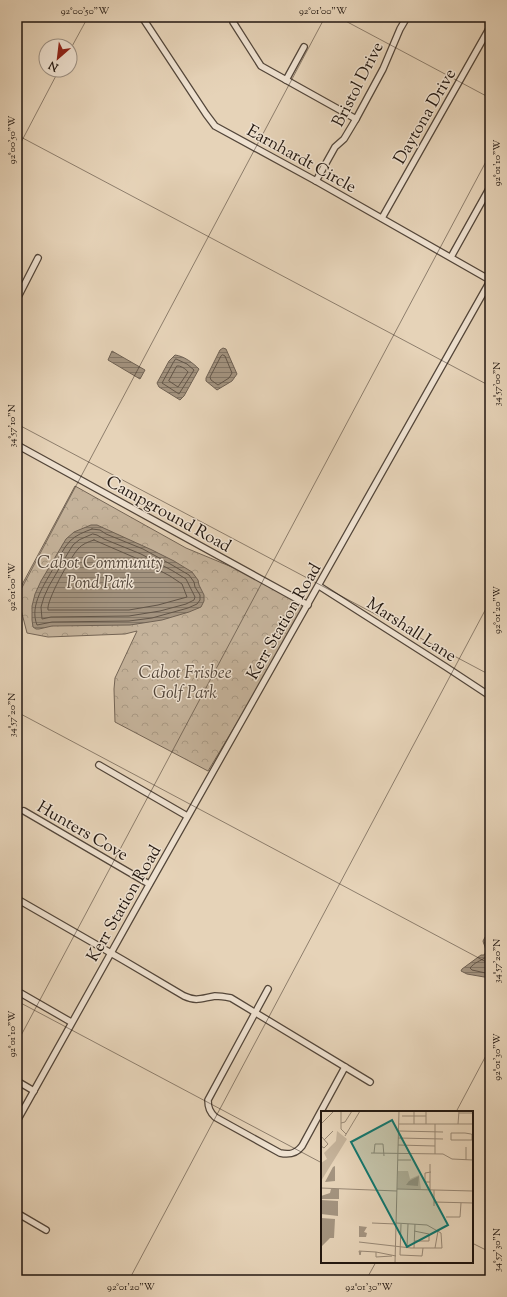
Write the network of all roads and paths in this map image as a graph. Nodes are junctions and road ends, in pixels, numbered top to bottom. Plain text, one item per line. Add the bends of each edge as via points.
1 (142, 17) edge
2 (232, 17) edge
3 (405, 18) edge
4 (490, 27) edge
5 (304, 47) dead end
6 (286, 80) junction
7 (356, 119) junction
8 (316, 181) junction
9 (490, 187) edge
10 (382, 218) junction
11 (451, 257) junction
12 (38, 258) dead end
13 (490, 281) edge
14 (19, 292) edge
15 (17, 299) edge
16 (17, 445) edge
17 (319, 586) junction
18 (308, 605) junction
19 (490, 696) edge
20 (99, 765) dead end
21 (24, 811) dead end
22 (187, 816) junction
23 (149, 884) junction
24 (17, 899) edge
25 (110, 953) junction
26 (268, 989) dead end
27 (17, 991) edge
28 (255, 1012) junction
29 (71, 1022) junction
30 (345, 1067) junction
31 (17, 1081) edge
32 (370, 1082) dead end
33 (34, 1091) junction
34 (321, 1111) edge
35 (321, 1111) edge
36 (17, 1121) edge
37 (17, 1213) edge
38 (46, 1230) dead end

1 - 8 street, Earnhardt Circle via 215,126
2 - 6 street via 261,66
3 - 7 street, Bristol Drive via 383,69
4 - 10 street, Daytona Drive
5 - 6 street
6 - 7 street
7 - 8 street, Bristol Drive via 344,139 335,147
8 - 10 street, Earnhardt Circle
9 - 11 street
10 - 11 street, Earnhardt Circle
11 - 13 street, Earnhardt Circle
12 - 14 street
13 - 17 street, Kerr Station Road
14 - 15 street
16 - 18 street, Campground Road
17 - 18 street, Kerr Station Road
17 - 19 street, Marshall Lane
18 - 22 street, Kerr Station Road
20 - 22 street
21 - 23 street, Hunters Cove
22 - 23 street, Kerr Station Road
23 - 25 street, Kerr Station Road
24 - 25 street
25 - 28 street via 191,999 223,996
25 - 29 street, Kerr Station Road
26 - 28 street
27 - 29 street
28 - 30 street
28 - 34 street via 208,1100 208,1107 215,1117 286,1154 298,1151
29 - 33 street, Kerr Station Road
30 - 32 street
30 - 35 street
31 - 33 street
33 - 36 street, Kerr Station Road
37 - 38 street

